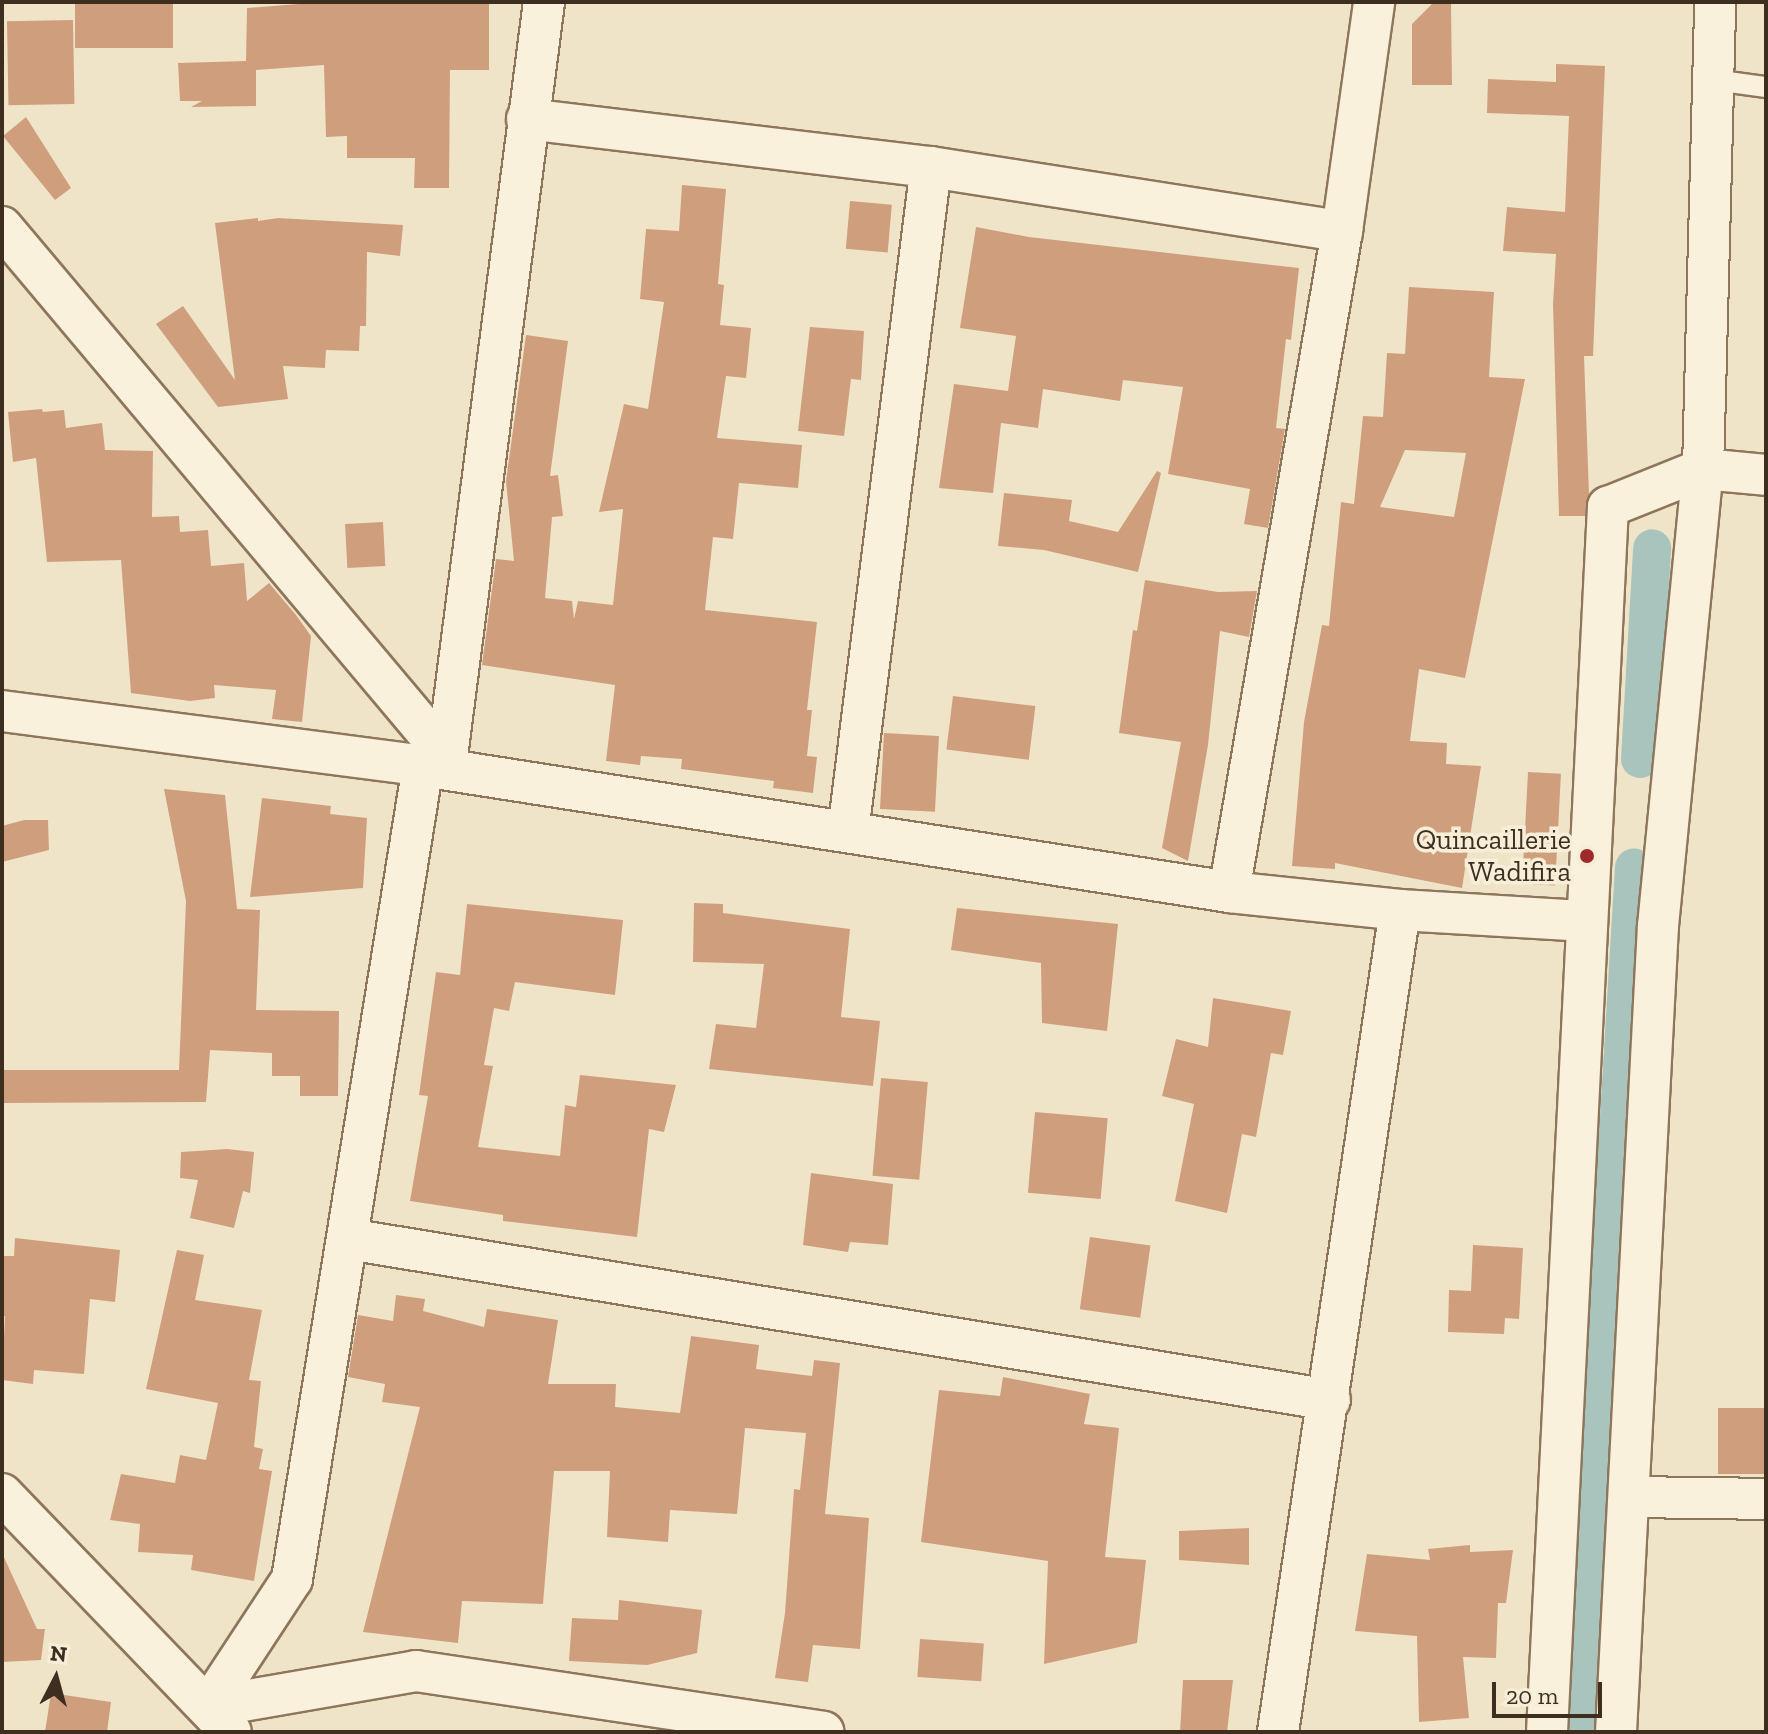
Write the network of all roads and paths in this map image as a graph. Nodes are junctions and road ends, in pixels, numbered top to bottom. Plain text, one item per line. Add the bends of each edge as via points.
1 (544, 2) edge
2 (1374, 2) edge
3 (1715, 2) edge
4 (1714, 80) junction
5 (1766, 87) edge
6 (527, 119) junction
7 (931, 167) junction
8 (2, 227) edge
9 (1342, 231) junction
10 (1703, 469) junction
11 (1766, 475) edge
12 (2, 711) edge
13 (435, 761) junction
14 (848, 832) junction
15 (1229, 892) junction
16 (1400, 910) junction
17 (1587, 921) junction
18 (348, 1239) junction
19 (1330, 1400) junction
20 (2, 1494) edge
21 (1630, 1497) junction
22 (1766, 1499) edge
23 (220, 1720) edge
24 (823, 1732) edge
25 (1278, 1732) edge
26 (1547, 1732) edge
27 (1616, 1732) edge

1 - 6 street
2 - 9 street
3 - 4 street
4 - 5 lane
4 - 10 street
6 - 7 street
6 - 13 street
7 - 9 street
7 - 14 street
8 - 13 street
9 - 15 street
10 - 11 street
10 - 17 street via 1608,507
10 - 21 street via 1658,926
12 - 13 street
13 - 14 street
13 - 18 street
14 - 15 street
15 - 16 street
16 - 17 street
16 - 19 street
17 - 26 street
18 - 19 street
18 - 23 street via 292,1579
19 - 25 street
20 - 23 street
21 - 22 street
21 - 27 street
23 - 24 street via 416,1671

